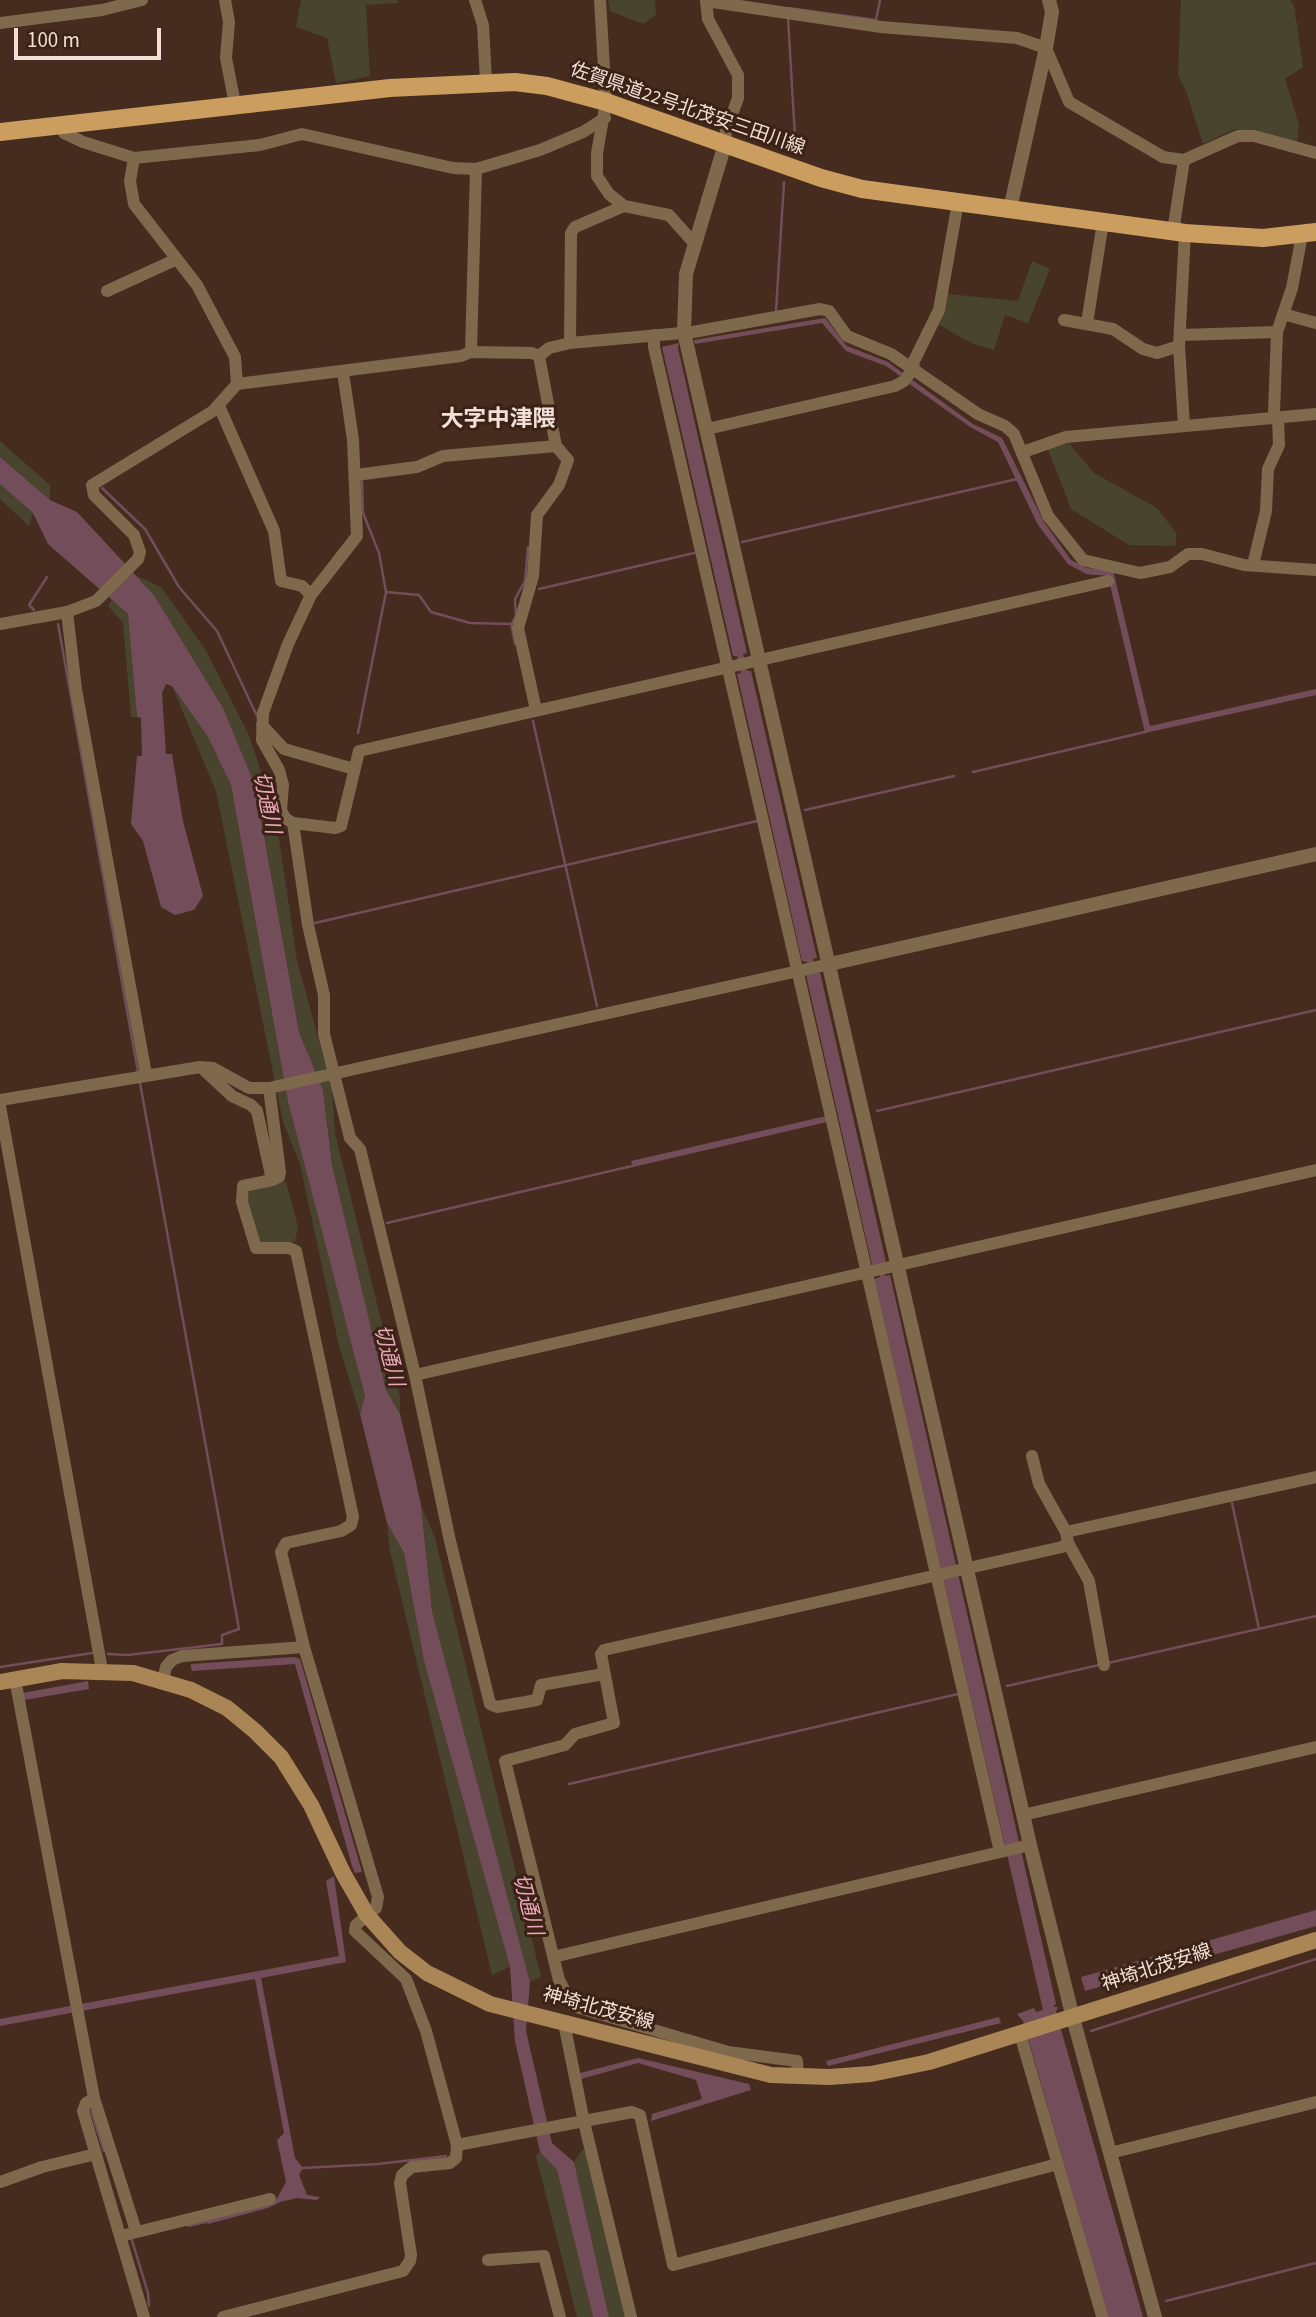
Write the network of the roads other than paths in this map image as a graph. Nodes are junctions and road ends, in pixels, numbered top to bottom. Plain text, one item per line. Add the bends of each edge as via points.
1 (142, 0) edge
2 (226, 0) edge
3 (475, 0) edge
4 (600, 0) edge
5 (1049, 0) edge
6 (704, 1) edge
7 (776, 6) edge
8 (0, 23) edge
9 (1046, 48) junction
10 (486, 81) junction
11 (235, 104) junction
12 (605, 110) junction
13 (62, 125) junction
14 (0, 132) edge
15 (725, 144) junction
16 (1316, 153) edge
17 (134, 158) junction
18 (1184, 160) junction
19 (476, 169) junction
20 (958, 202) junction
21 (624, 206) junction
22 (1010, 209) junction
23 (1103, 222) junction
24 (1185, 233) junction
25 (1309, 233) edge
26 (694, 243) junction
27 (177, 259) junction
28 (107, 291) dead end
29 (1283, 314) junction
30 (1064, 320) dead end
31 (1087, 323) junction
32 (1316, 323) edge
33 (684, 332) junction
34 (1277, 332) junction
35 (654, 335) junction
36 (1180, 341) junction
37 (570, 343) junction
38 (471, 352) junction
39 (538, 356) junction
40 (343, 372) junction
41 (909, 375) junction
42 (237, 384) junction
43 (219, 406) junction
44 (1316, 414) edge
45 (1278, 419) junction
46 (1184, 425) junction
47 (706, 429) junction
48 (556, 446) junction
49 (1023, 452) junction
50 (356, 475) junction
51 (1253, 565) junction
52 (1316, 570) edge
53 (1108, 581) dead end
54 (311, 595) junction
55 (67, 612) junction
56 (0, 624) edge
57 (743, 664) junction
58 (536, 710) junction
59 (262, 725) junction
60 (354, 769) junction
61 (293, 823) junction
62 (1316, 854) edge
63 (813, 966) junction
64 (201, 1067) junction
65 (332, 1073) junction
66 (146, 1074) junction
67 (270, 1088) junction
68 (0, 1103) edge
69 (1316, 1170) edge
70 (272, 1180) junction
71 (881, 1268) junction
72 (415, 1376) junction
73 (1032, 1457) dead end
74 (1316, 1477) edge
75 (1067, 1537) junction
76 (963, 1569) junction
77 (938, 1574) junction
78 (304, 1647) junction
79 (1104, 1665) dead end
80 (102, 1670) junction
81 (604, 1674) junction
82 (163, 1680) junction
83 (13, 1689) edge
84 (1316, 1747) edge
85 (1023, 1815) junction
86 (1014, 1849) junction
87 (367, 1915) junction
88 (1316, 1940) edge
89 (553, 1957) junction
90 (1068, 2020) junction
91 (564, 2023) junction
92 (1020, 2034) junction
93 (798, 2077) junction
94 (94, 2098) junction
95 (1316, 2102) edge
96 (584, 2122) junction
97 (457, 2145) junction
98 (1110, 2153) junction
99 (96, 2154) junction
100 (1058, 2164) junction
101 (0, 2182) edge
102 (270, 2199) dead end
103 (129, 2233) junction
104 (488, 2260) dead end
105 (1102, 2316) edge
106 (144, 2317) edge
107 (223, 2317) edge
108 (560, 2317) edge
109 (631, 2317) edge
110 (1155, 2317) edge

1 - 8 street
2 - 11 street via 226,58
3 - 10 street via 483,25
4 - 12 street
5 - 9 street via 1052,12
6 - 7 street
6 - 15 street via 708,19 738,75 738,98
7 - 9 street via 794,15 1017,38
9 - 18 street via 1069,102 1141,147
9 - 22 street
10 - 11 main road, 佐賀県道22号北茂安三田川線
10 - 12 main road, 佐賀県道22号北茂安三田川線 via 547,86
11 - 13 main road, 佐賀県道22号北茂安三田川線
12 - 15 main road, 佐賀県道22号北茂安三田川線
12 - 19 street via 583,132
12 - 21 street via 597,176
13 - 14 main road, 佐賀県道22号北茂安三田川線
13 - 17 street via 64,133 83,142
15 - 20 main road, 佐賀県道22号北茂安三田川線 via 862,189
15 - 26 street
16 - 18 street via 1238,136
17 - 19 street via 260,145 302,134 453,168
17 - 27 street via 130,181 134,204
18 - 24 street via 1174,225
19 - 38 street
20 - 22 main road, 佐賀県道22号北茂安三田川線
20 - 41 street via 939,310
21 - 26 street via 669,215
21 - 37 street via 575,227 571,233
22 - 23 main road, 佐賀県道22号北茂安三田川線
23 - 24 main road, 佐賀県道22号北茂安三田川線
23 - 31 street
24 - 25 main road, 佐賀県道22号北茂安三田川線 via 1263,238
24 - 36 street
25 - 29 street
26 - 33 street via 686,274
27 - 28 street
27 - 42 street via 229,341
29 - 32 street
29 - 34 street
30 - 31 street
31 - 36 street via 1113,329 1157,353
33 - 35 street
33 - 41 street via 820,309 829,311 847,336 891,354
33 - 47 street
34 - 36 street
34 - 45 street via 1274,412
35 - 37 street
35 - 57 street via 657,360
36 - 46 street
37 - 39 street
38 - 39 street
38 - 40 street
39 - 48 street
40 - 42 street
40 - 50 street
41 - 47 street via 895,386
41 - 49 street via 1005,426
42 - 43 street
43 - 54 street via 274,531 281,580 302,586
43 - 55 street via 92,485 94,495 134,535 140,552 96,601
44 - 45 street
45 - 46 street
45 - 51 street via 1279,445 1268,469 1266,511
46 - 49 street via 1066,437
47 - 57 street
48 - 50 street via 443,456 416,467
48 - 58 street via 568,460 559,485 537,515 533,576 518,628
49 - 51 street via 1048,516 1083,560 1140,573 1170,567 1188,554
50 - 54 street via 357,536
51 - 52 street
53 - 57 street
54 - 59 street via 288,644
55 - 56 street
55 - 66 street via 76,689
57 - 58 street
57 - 63 street
57 - 63 street
58 - 60 street via 359,751
59 - 60 street via 284,749
59 - 61 street via 262,740 283,785 281,810
60 - 61 street via 341,825
61 - 65 street via 324,995 324,1034
62 - 63 street
63 - 65 street
63 - 71 street
63 - 71 street
64 - 66 street
64 - 67 street via 213,1068 249,1088
64 - 70 street via 232,1096 257,1111
65 - 67 street
65 - 72 street via 350,1138 360,1149
66 - 68 street
67 - 70 street via 280,1172
68 - 80 street
69 - 71 street
70 - 78 street via 243,1186 243,1202 256,1248 296,1251 353,1517 351,1525 341,1531 282,1546
71 - 72 street
71 - 76 street
71 - 77 street
72 - 81 street via 491,1704 497,1707 537,1700 541,1685
73 - 75 street via 1039,1484
74 - 75 street
75 - 76 street via 1062,1547
75 - 79 street via 1089,1581
76 - 77 street
76 - 85 street
77 - 81 street via 604,1650
77 - 86 street
78 - 82 street via 182,1656 166,1667
78 - 87 street via 378,1897 376,1908
80 - 82 main road, 神埼北茂安線
80 - 83 main road, 神埼北茂安線 via 62,1671
81 - 89 street via 614,1723 575,1734 565,1745 505,1761
82 - 87 main road, 神埼北茂安線 via 227,1709 281,1757
83 - 94 street
84 - 85 street
85 - 86 street
86 - 89 street
86 - 90 street
87 - 91 main road, 神埼北茂安線 via 400,1952 427,1973 490,2004
87 - 97 street via 355,1931 406,1979 426,2031
88 - 90 main road, 神埼北茂安線
89 - 93 street via 573,2006 728,2052 797,2061
90 - 92 main road, 神埼北茂安線
90 - 98 street
91 - 93 main road, 神埼北茂安線 via 711,2062
91 - 96 street
92 - 93 main road, 神埼北茂安線 via 883,2072
92 - 100 street
94 - 99 street via 83,2111
94 - 103 street
95 - 98 street
96 - 97 street
96 - 100 street via 632,2112 640,2115 673,2265
96 - 109 street
97 - 107 street via 456,2158 450,2163 412,2167 402,2175 411,2255 403,2271
98 - 110 street
99 - 101 street
99 - 103 street
100 - 105 street
102 - 103 street
103 - 106 street
104 - 108 street via 544,2256

